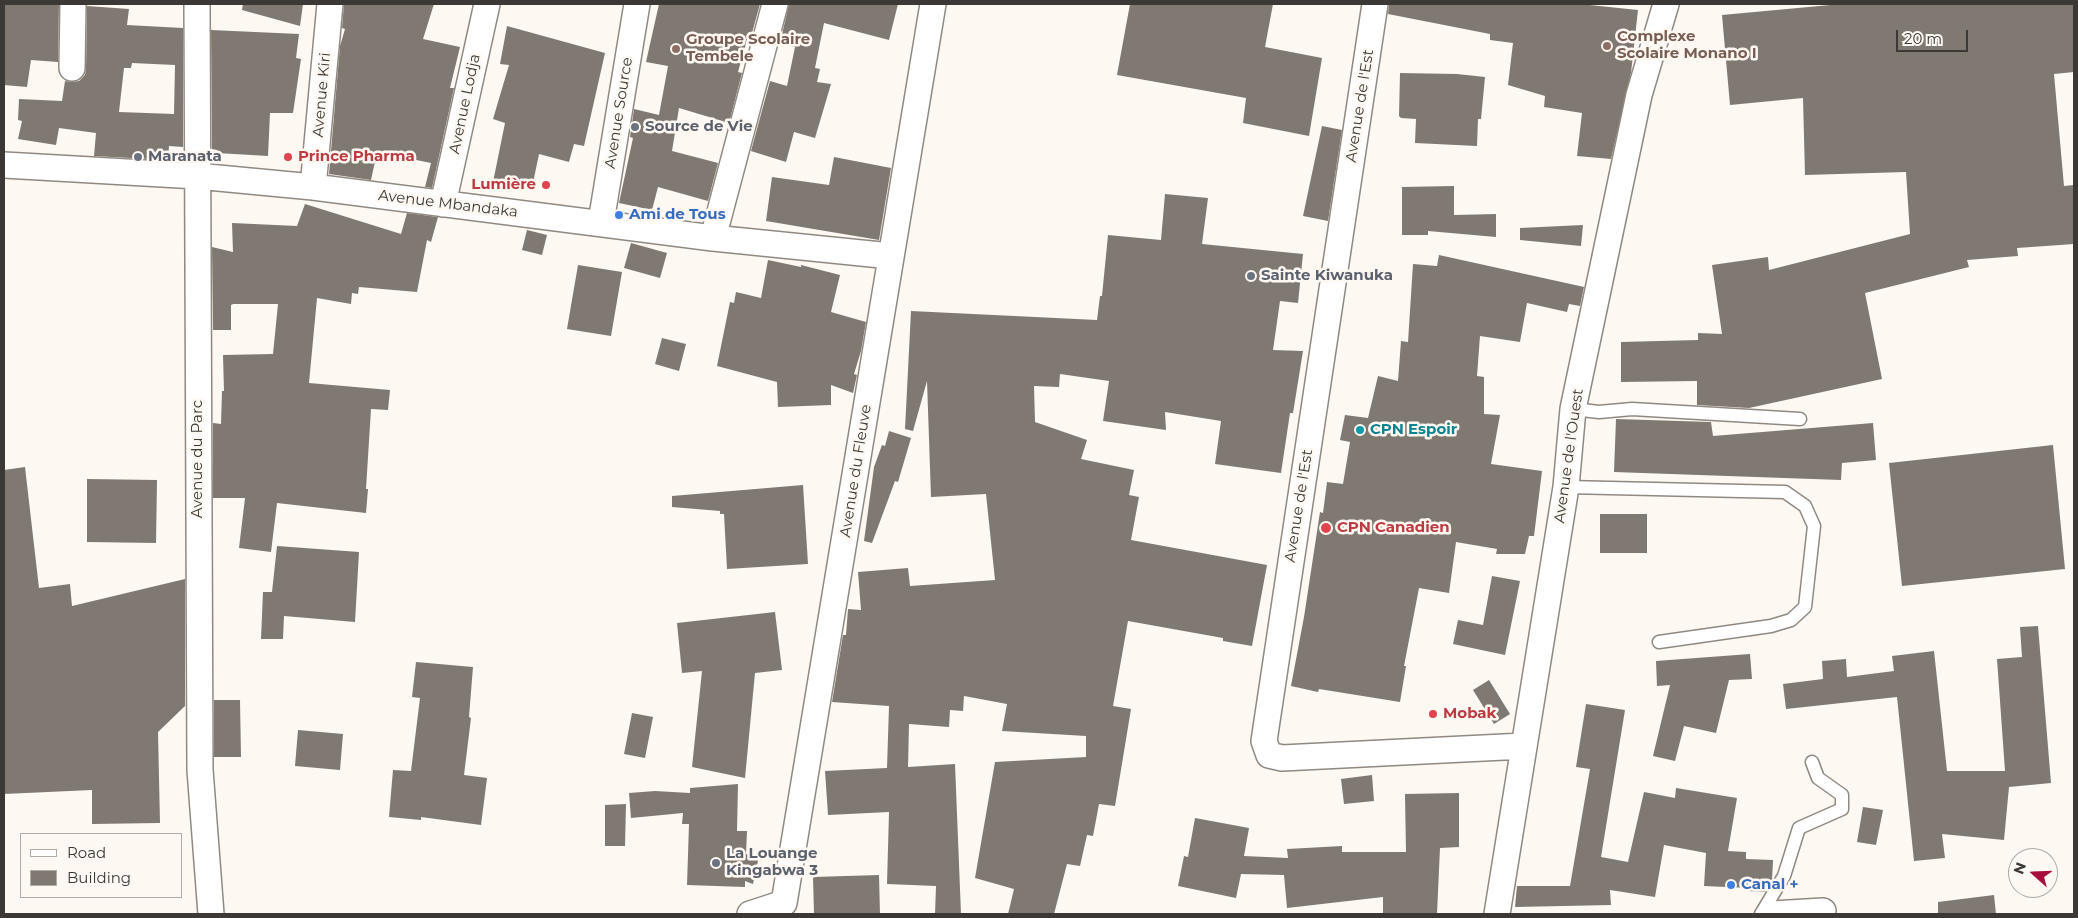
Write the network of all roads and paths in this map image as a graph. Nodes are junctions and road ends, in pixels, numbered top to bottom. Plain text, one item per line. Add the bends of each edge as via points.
1 (73, 4) edge
2 (197, 4) edge
3 (330, 4) edge
4 (487, 4) edge
5 (637, 4) edge
6 (775, 4) edge
7 (934, 4) edge
8 (1375, 4) edge
9 (1668, 4) edge
10 (72, 68) dead end
11 (4, 165) edge
12 (197, 176) junction
13 (313, 186) junction
14 (443, 204) junction
15 (601, 222) junction
16 (713, 238) junction
17 (892, 256) junction
18 (1573, 410) junction
19 (1800, 419) dead end
20 (1566, 487) junction
21 (1659, 642) dead end
22 (1524, 746) junction
23 (1812, 762) dead end
24 (1824, 911) dead end
25 (211, 914) edge
26 (750, 914) edge
27 (1497, 914) edge
28 (1761, 914) edge
29 (1772, 914) edge

1 - 10 street
2 - 12 street, Avenue du Parc
3 - 13 street, Avenue Kiri
4 - 14 street, Avenue Lodja
5 - 15 street, Avenue Source
6 - 16 street
7 - 17 street, Avenue du Fleuve
8 - 22 street, Avenue de l'Est via 1264,741 1269,755 1282,758
9 - 18 street, Avenue de l'Ouest via 1639,95
11 - 12 street, Avenue Mbandaka
12 - 13 street, Avenue Mbandaka
12 - 25 street, Avenue du Parc via 200,770
13 - 14 street, Avenue Mbandaka
14 - 15 street, Avenue Mbandaka
15 - 16 street, Avenue Mbandaka
16 - 17 street, Avenue Mbandaka
17 - 26 street, Avenue du Fleuve via 784,903
18 - 19 lane
18 - 20 street, Avenue de l'Ouest
20 - 21 lane via 1785,492 1805,506 1814,526 1805,607 1791,620 1771,626
20 - 22 street, Avenue de l'Ouest
22 - 27 street, Avenue de l'Ouest
23 - 28 lane via 1818,778 1842,795 1842,809 1799,828 1784,876
24 - 29 street

